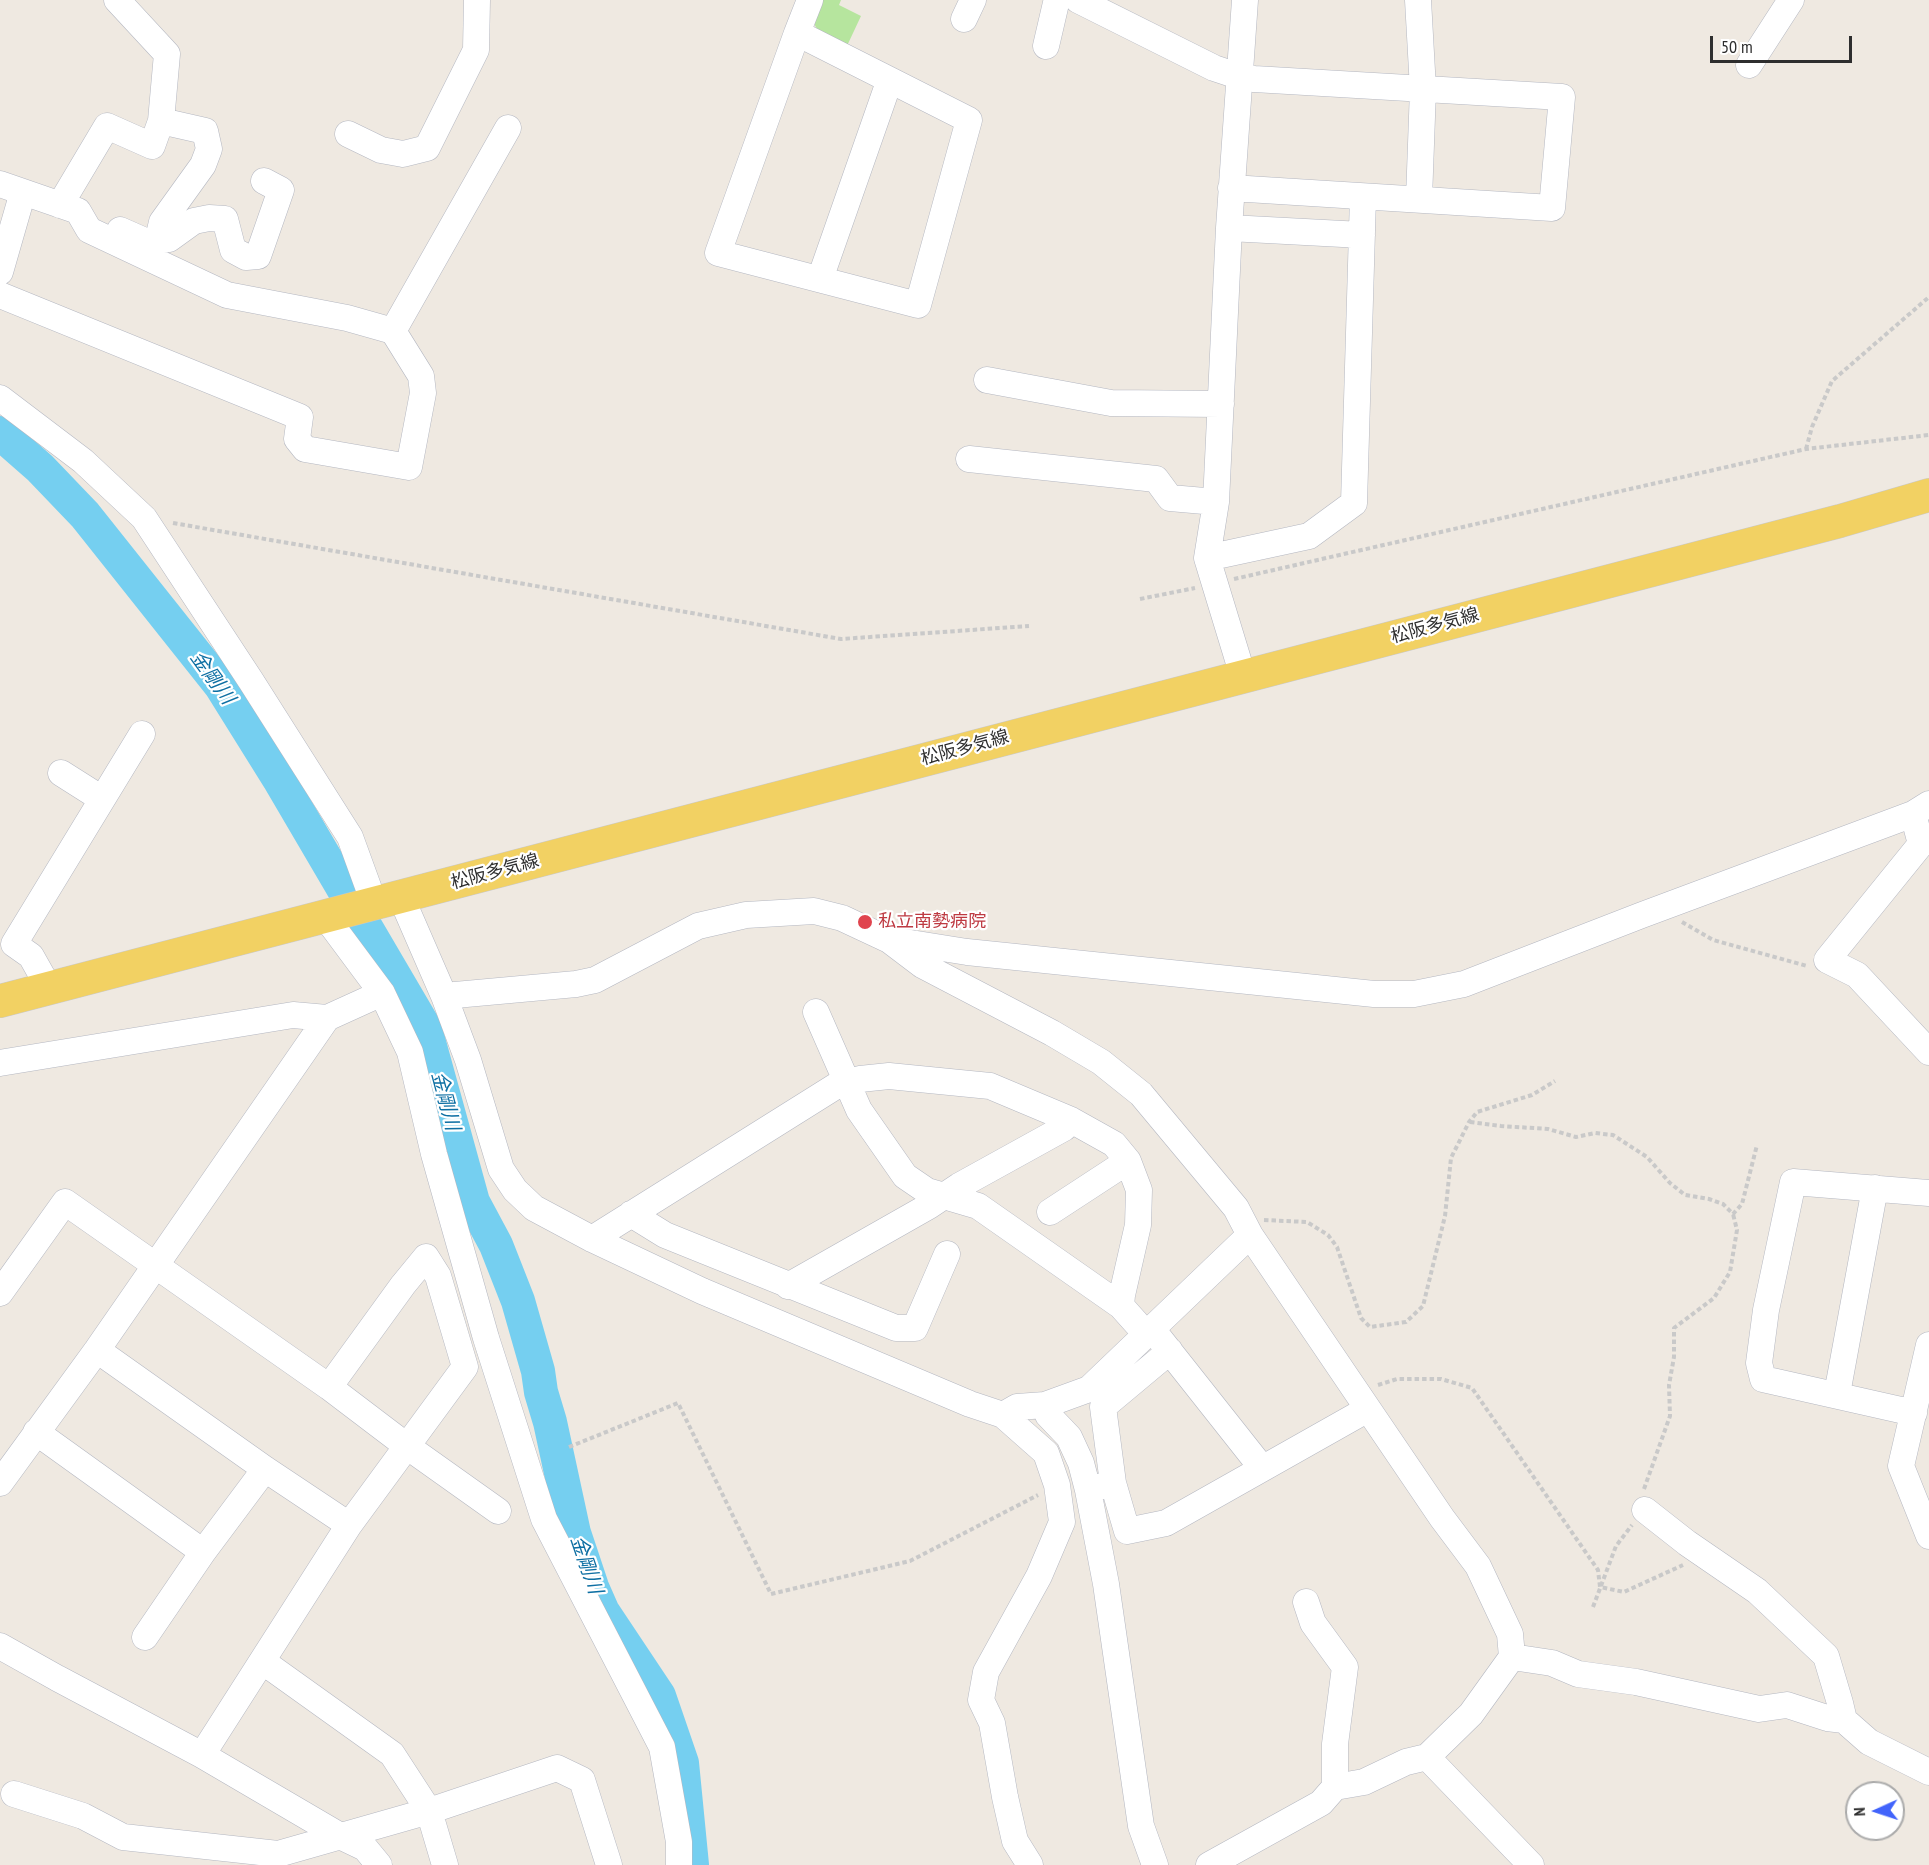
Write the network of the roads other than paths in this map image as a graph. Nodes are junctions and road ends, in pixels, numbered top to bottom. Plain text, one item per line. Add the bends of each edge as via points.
1 (117, 0) edge
2 (477, 0) edge
3 (810, 0) edge
4 (1058, 0) edge
5 (1078, 0) edge
6 (1245, 0) edge
7 (1418, 0) edge
8 (1791, 0) edge
9 (797, 33) junction
10 (1046, 46) dead end
11 (1749, 65) dead end
12 (1238, 76) junction
13 (889, 82) junction
14 (1423, 89) junction
15 (161, 122) junction
16 (508, 128) dead end
17 (348, 134) dead end
18 (264, 181) dead end
19 (11, 188) edge
20 (1231, 188) junction
21 (1363, 197) junction
22 (1419, 199) junction
23 (69, 208) junction
24 (1229, 228) junction
25 (1362, 235) junction
26 (158, 239) junction
27 (0, 272) edge
28 (820, 279) junction
29 (0, 295) edge
30 (393, 332) junction
31 (987, 380) dead end
32 (0, 398) edge
33 (1221, 405) junction
34 (969, 459) dead end
35 (1929, 495) edge
36 (1216, 502) junction
37 (1207, 558) junction
38 (1243, 676) junction
39 (142, 734) dead end
40 (61, 773) dead end
41 (102, 799) junction
42 (1921, 809) edge
43 (1925, 850) edge
44 (360, 907) junction
45 (889, 940) junction
46 (49, 988) junction
47 (382, 993) junction
48 (444, 996) junction
49 (0, 1001) edge
50 (816, 1012) dead end
51 (327, 1018) junction
52 (1929, 1052) edge
53 (0, 1063) edge
54 (847, 1083) junction
55 (1071, 1120) junction
56 (1128, 1161) junction
57 (1875, 1188) junction
58 (1929, 1194) edge
59 (946, 1195) junction
60 (1050, 1212) dead end
61 (631, 1214) junction
62 (1250, 1235) junction
63 (592, 1239) junction
64 (947, 1254) dead end
65 (156, 1265) junction
66 (788, 1286) junction
67 (0, 1293) edge
68 (1121, 1306) junction
69 (1149, 1331) junction
70 (1929, 1345) edge
71 (97, 1350) junction
72 (1170, 1351) junction
73 (329, 1387) junction
74 (1837, 1394) junction
75 (1363, 1401) junction
76 (1045, 1405) junction
77 (1914, 1413) junction
78 (1003, 1415) junction
79 (36, 1432) junction
80 (408, 1447) junction
81 (1262, 1468) junction
82 (266, 1469) junction
83 (0, 1483) edge
84 (1113, 1483) junction
85 (1088, 1490) junction
86 (1645, 1510) road end
87 (498, 1511) dead end
88 (349, 1525) junction
89 (1929, 1536) edge
90 (203, 1552) junction
91 (1306, 1602) dead end
92 (145, 1637) dead end
93 (0, 1646) edge
94 (1512, 1657) junction
95 (262, 1661) junction
96 (1844, 1720) junction
97 (202, 1755) junction
98 (1427, 1757) junction
99 (1929, 1772) edge
100 (1335, 1787) junction
101 (14, 1794) dead end
102 (429, 1811) junction
103 (342, 1837) junction
104 (379, 1865) edge
105 (445, 1865) edge
106 (609, 1865) edge
107 (679, 1865) edge
108 (1030, 1865) edge
109 (1155, 1865) edge
110 (1209, 1865) edge
111 (1531, 1865) edge

1 - 15 street via 167,54
2 - 17 street via 476,50 427,148 403,154 381,150
3 - 9 street
4 - 10 street
5 - 12 street via 1214,68
6 - 12 street
7 - 14 street
8 - 11 street
9 - 13 street
9 - 28 street via 718,253
12 - 14 street
12 - 20 street
13 - 28 street
13 - 28 street via 969,120 918,305
14 - 22 street
14 - 22 street via 1562,97 1552,208
15 - 23 street via 152,146 107,126
15 - 26 street via 205,131 209,149 203,165 162,222
16 - 30 street
18 - 26 street via 281,190 258,256 246,257 233,250 225,219 194,222 169,239
19 - 23 street
19 - 27 street
20 - 21 street
20 - 24 street
21 - 22 street
21 - 25 street
23 - 26 street via 144,241
23 - 30 street via 89,230 227,295 347,318
24 - 25 street
24 - 33 street
25 - 37 street via 1353,504 1309,536
29 - 30 street via 300,417 297,438 305,449 409,467 423,393 421,376
31 - 33 street via 1111,403
32 - 44 street via 83,461 144,518 350,837
33 - 36 street
34 - 36 street via 1156,479 1170,498
35 - 38 main road, 松阪多気線
36 - 37 street
37 - 38 street
38 - 44 main road, 松阪多気線
39 - 41 street
40 - 41 street
41 - 46 street via 14,944 31,956
42 - 43 street
42 - 45 street via 1464,984 1414,994 1374,994 967,952
43 - 52 street via 1827,960 1857,975
44 - 46 main road, 松阪多気線
44 - 47 street
44 - 48 street
45 - 48 street via 842,918 814,911 746,915 698,926 595,980
45 - 62 street via 922,965 1101,1062 1141,1094 1236,1208
46 - 49 main road, 松阪多気線
47 - 51 street
47 - 107 street via 410,1052 434,1154 480,1315 544,1520 662,1747 679,1842
48 - 63 street via 501,1168 514,1190 534,1208
50 - 54 street
51 - 53 street via 293,1015
51 - 65 street
54 - 55 street via 889,1076 990,1086
54 - 59 street via 860,1110 905,1176 927,1191
54 - 61 street via 836,1086
55 - 56 street via 1114,1144
55 - 59 street via 1064,1128
56 - 60 street
56 - 68 street via 1139,1190 1138,1225
57 - 58 street
57 - 74 street
57 - 74 street via 1793,1182 1766,1310 1759,1363 1763,1379
59 - 66 street
59 - 68 street via 978,1206
61 - 63 street
61 - 66 street via 665,1235
62 - 69 street
62 - 75 street
63 - 78 street via 702,1291
64 - 66 street via 915,1328 896,1328
65 - 67 street via 65,1202
65 - 71 street
65 - 73 street
68 - 69 street
69 - 72 street
69 - 76 street via 1089,1389
70 - 77 street
71 - 79 street
71 - 82 street
72 - 81 street
72 - 84 street via 1103,1407
73 - 80 street
73 - 80 street via 426,1257 438,1276 465,1367
74 - 77 street
75 - 81 street
75 - 94 street via 1478,1566 1510,1634
76 - 78 street via 1017,1407
76 - 85 street via 1069,1437
77 - 89 street via 1901,1466
78 - 108 street via 1046,1453 1057,1485 1062,1522 986,1672 981,1700 992,1723 1015,1841
79 - 83 street
79 - 90 street
80 - 87 street
80 - 88 street
81 - 84 street via 1166,1523 1126,1531
82 - 88 street
82 - 90 street
84 - 85 street
85 - 109 street via 1106,1584 1141,1826
86 - 96 street via 1757,1591 1826,1656
88 - 95 street
90 - 92 street
91 - 100 street via 1313,1623 1345,1667 1335,1744
93 - 97 street
94 - 96 street via 1758,1709 1787,1705
94 - 98 street via 1471,1714
95 - 97 street
95 - 102 street via 392,1754
96 - 99 street via 1869,1742
97 - 103 street
98 - 100 street via 1406,1762 1364,1782
98 - 111 street
100 - 110 street via 1321,1803
101 - 103 street via 83,1816 123,1837 278,1854
102 - 103 street
102 - 105 street
102 - 106 street via 556,1768 582,1780
103 - 104 street via 365,1848

